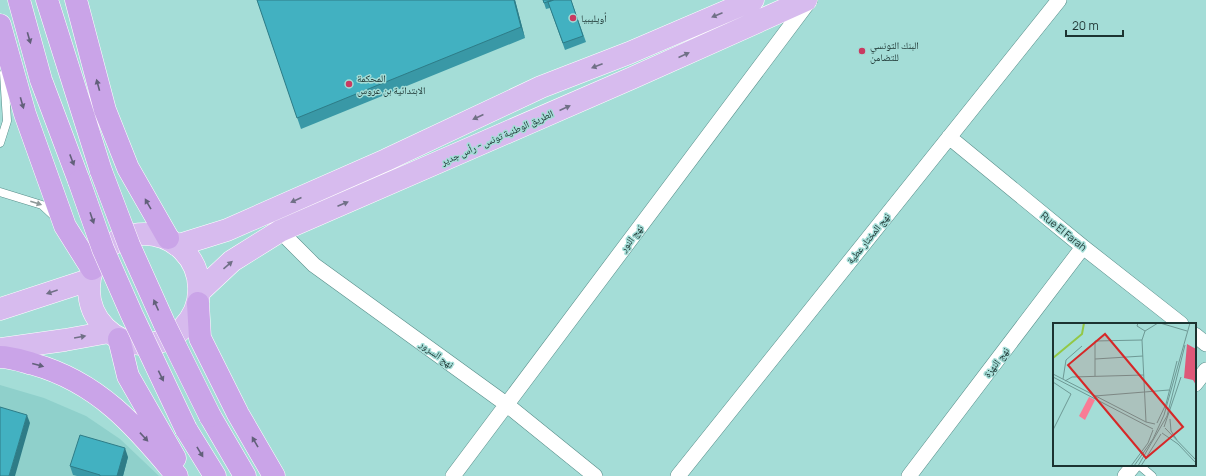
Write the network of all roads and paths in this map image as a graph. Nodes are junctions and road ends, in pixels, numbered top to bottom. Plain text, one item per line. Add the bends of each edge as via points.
1 (19, 0) edge
2 (47, 0) edge
3 (76, 0) edge
4 (753, 0) edge
5 (806, 0) edge
6 (810, 0) edge
7 (1059, 0) edge
8 (0, 25) edge
9 (0, 43) edge
10 (949, 137) junction
11 (0, 143) edge
12 (0, 192) edge
13 (65, 226) junction
14 (280, 231) junction
15 (173, 241) junction
16 (1083, 247) junction
17 (91, 274) junction
18 (199, 297) junction
19 (0, 310) edge
20 (1180, 323) edge
21 (114, 335) junction
22 (1196, 336) edge
23 (1206, 344) edge
24 (0, 349) edge
25 (0, 357) edge
26 (1206, 370) edge
27 (1196, 383) edge
28 (506, 404) junction
29 (1133, 466) edge
30 (1140, 466) edge
31 (177, 476) edge
32 (185, 476) edge
33 (215, 476) edge
34 (245, 476) edge
35 (274, 476) edge
36 (453, 476) edge
37 (595, 476) edge
38 (678, 476) edge
39 (909, 476) edge
40 (1125, 476) edge
41 (1152, 476) edge

1 -> 33 highway, bridge via 41,80 103,249 186,429
34 -> 2 highway, bridge via 210,416 129,245 101,171
15 -> 3 highway via 128,168 105,110
4 -> 15 main road via 541,87 386,160 227,230
14 -> 5 main road, الطريق الوطنية تونس - رأس جدير
6 - 28 street, نهج النور
7 - 10 street, نهج المختار عطية
8 -> 13 highway via 25,114
9 - 11 lane via 5,76 7,121
10 - 16 street, Rue El Farah
10 - 38 street, نهج المختار عطية
12 -> 13 lane via 42,205
13 - 17 highway
18 -> 14 main road, الطريق الوطنية تونس - رأس جدير via 232,261
14 - 28 street, نهج السرور via 314,265
15 - 17 main road via 150,233 132,234 115,241 102,253
15 - 18 main road via 188,254 195,266 199,278
16 - 20 street, Rue El Farah
16 - 39 street, نهج النهزة
17 -> 19 main road
17 - 21 main road via 89,294 92,309 99,321
18 - 21 main road via 191,318 181,331 167,340 135,344
35 -> 18 highway via 238,414 200,338
24 -> 21 main road
21 - 32 highway via 128,376
22 - 23 street
25 -> 31 highway via 50,369 71,378 101,397 131,423
26 - 27 street
28 - 36 street, نهج النور
28 - 37 street, نهج السرور
29 - 40 street
30 - 41 lane

